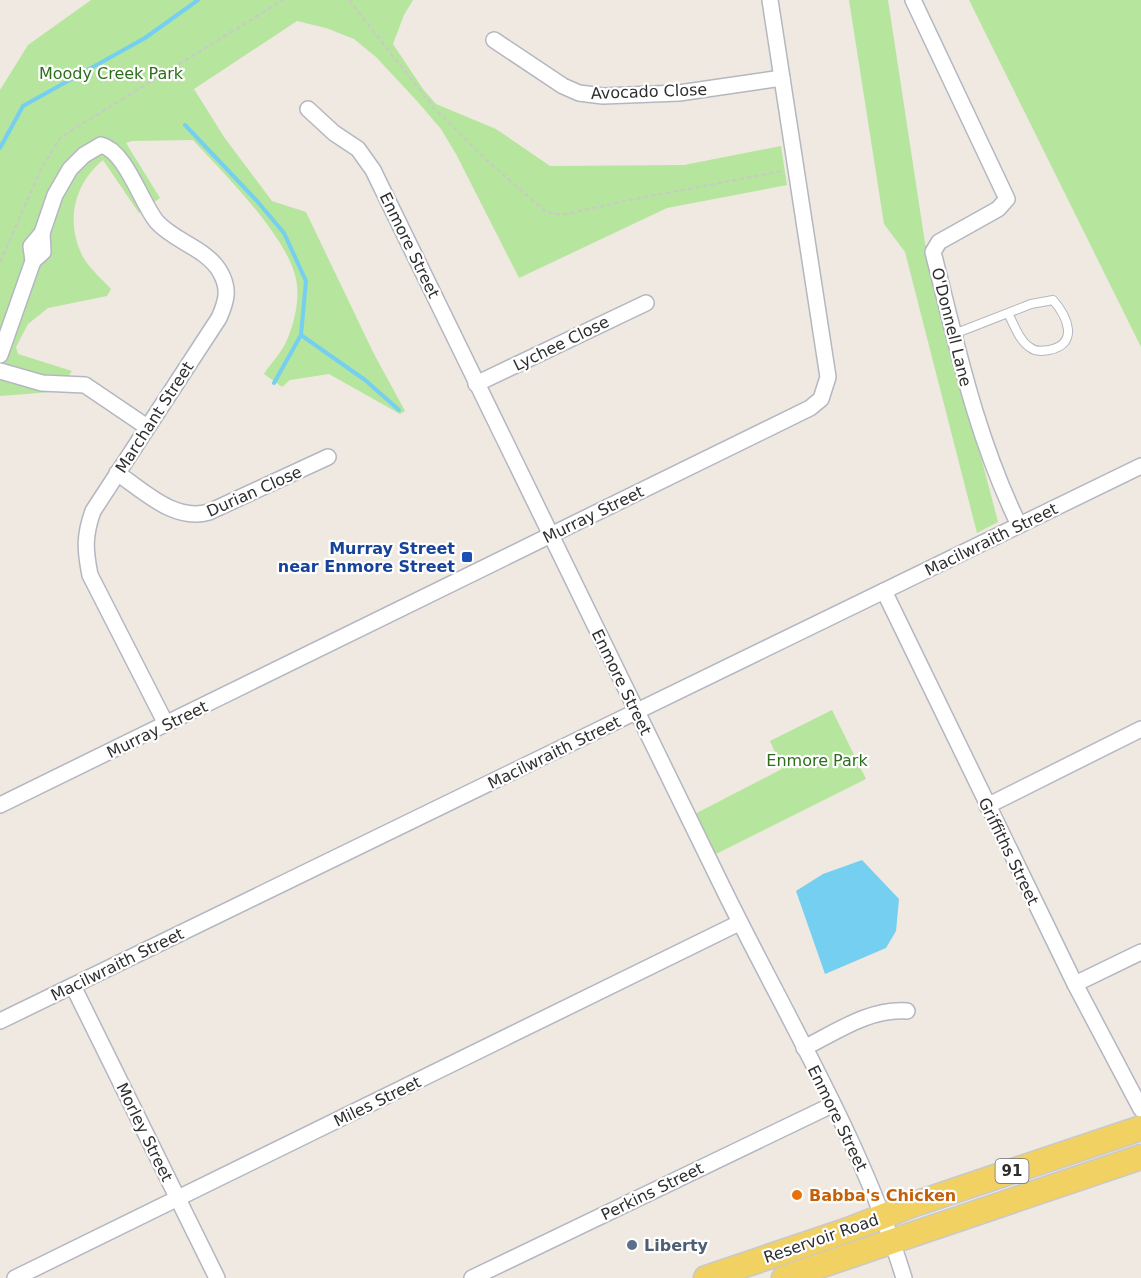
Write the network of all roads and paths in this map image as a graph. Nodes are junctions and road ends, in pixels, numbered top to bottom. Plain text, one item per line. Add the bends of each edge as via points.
1 (283, 0) edge
2 (350, 0) edge
3 (770, 0) edge
4 (913, 0) edge
5 (494, 40) dead end
6 (782, 78) junction
7 (308, 109) dead end
8 (796, 169) junction
9 (0, 262) edge
10 (646, 303) dead end
11 (1008, 313) junction
12 (954, 334) junction
13 (0, 355) edge
14 (0, 371) edge
15 (476, 384) junction
16 (147, 427) junction
17 (328, 457) dead end
18 (1141, 466) edge
19 (117, 473) junction
20 (1019, 525) junction
21 (551, 534) junction
22 (884, 591) junction
23 (636, 712) junction
24 (166, 724) junction
25 (1141, 729) edge
26 (0, 805) edge
27 (987, 806) junction
28 (740, 922) junction
29 (1141, 952) edge
30 (1075, 984) junction
31 (73, 986) junction
32 (907, 1011) dead end
33 (0, 1022) edge
34 (804, 1048) junction
35 (832, 1105) junction
36 (1141, 1109) edge
37 (1141, 1128) edge
38 (1141, 1157) edge
39 (178, 1198) junction
40 (883, 1216) junction
41 (892, 1240) junction
42 (15, 1278) edge
43 (217, 1278) edge
44 (472, 1278) edge
45 (706, 1278) edge
46 (784, 1278) edge
47 (904, 1278) edge

1 - 9 path via 61,137 42,167
2 - 8 path via 433,107 545,211 562,215
3 - 6 street, Murray Street
4 - 12 street, O'Donnell Lane via 1007,199 998,209 939,242 933,252
5 - 6 street, Avocado Close via 579,93 603,96 711,90
6 - 8 street, Murray Street
7 - 15 street, Enmore Street via 333,133 358,149 373,170
8 - 21 street, Murray Street via 828,377 820,399 810,408
10 - 15 street, Lychee Close
11 - 11 lane via 1053,300 1069,330 1066,340 1057,349 1030,348 1017,333
11 - 12 lane
12 - 20 street, O'Donnell Lane via 988,456
13 - 16 street, Marchant Street via 33,261 31,246 42,233 55,195 84,154 107,146 158,222 211,261 227,290 227,301 219,318
14 - 16 street via 49,384 85,385
15 - 21 street, Enmore Street
16 - 19 street, Marchant Street
17 - 19 street, Durian Close via 197,516 172,510
18 - 20 street, Macilwraith Street
19 - 24 street, Marchant Street via 86,531 90,575
20 - 22 street, Macilwraith Street
21 - 23 street, Enmore Street
21 - 24 street, Murray Street
22 - 23 street, Macilwraith Street
22 - 27 street, Griffiths Street
23 - 28 street, Enmore Street
23 - 31 street, Macilwraith Street
24 - 26 street, Murray Street
25 - 27 street
27 - 30 street, Griffiths Street
28 - 34 street, Enmore Street
28 - 39 street, Miles Street
29 - 30 street
30 - 36 street, Griffiths Street
31 - 33 street, Macilwraith Street
31 - 39 street, Morley Street
32 - 34 street via 873,1014
34 - 35 street, Enmore Street
35 - 40 street, Enmore Street
35 - 44 street, Perkins Street
37 - 40 main road, Reservoir Road / 91
38 - 41 main road, Reservoir Road / 91
39 - 42 street, Miles Street
39 - 43 street, Morley Street
40 - 41 street, Enmore Street
40 - 45 main road, Reservoir Road / 91
41 - 46 main road, Reservoir Road / 91
41 - 47 street, Enmore Street

